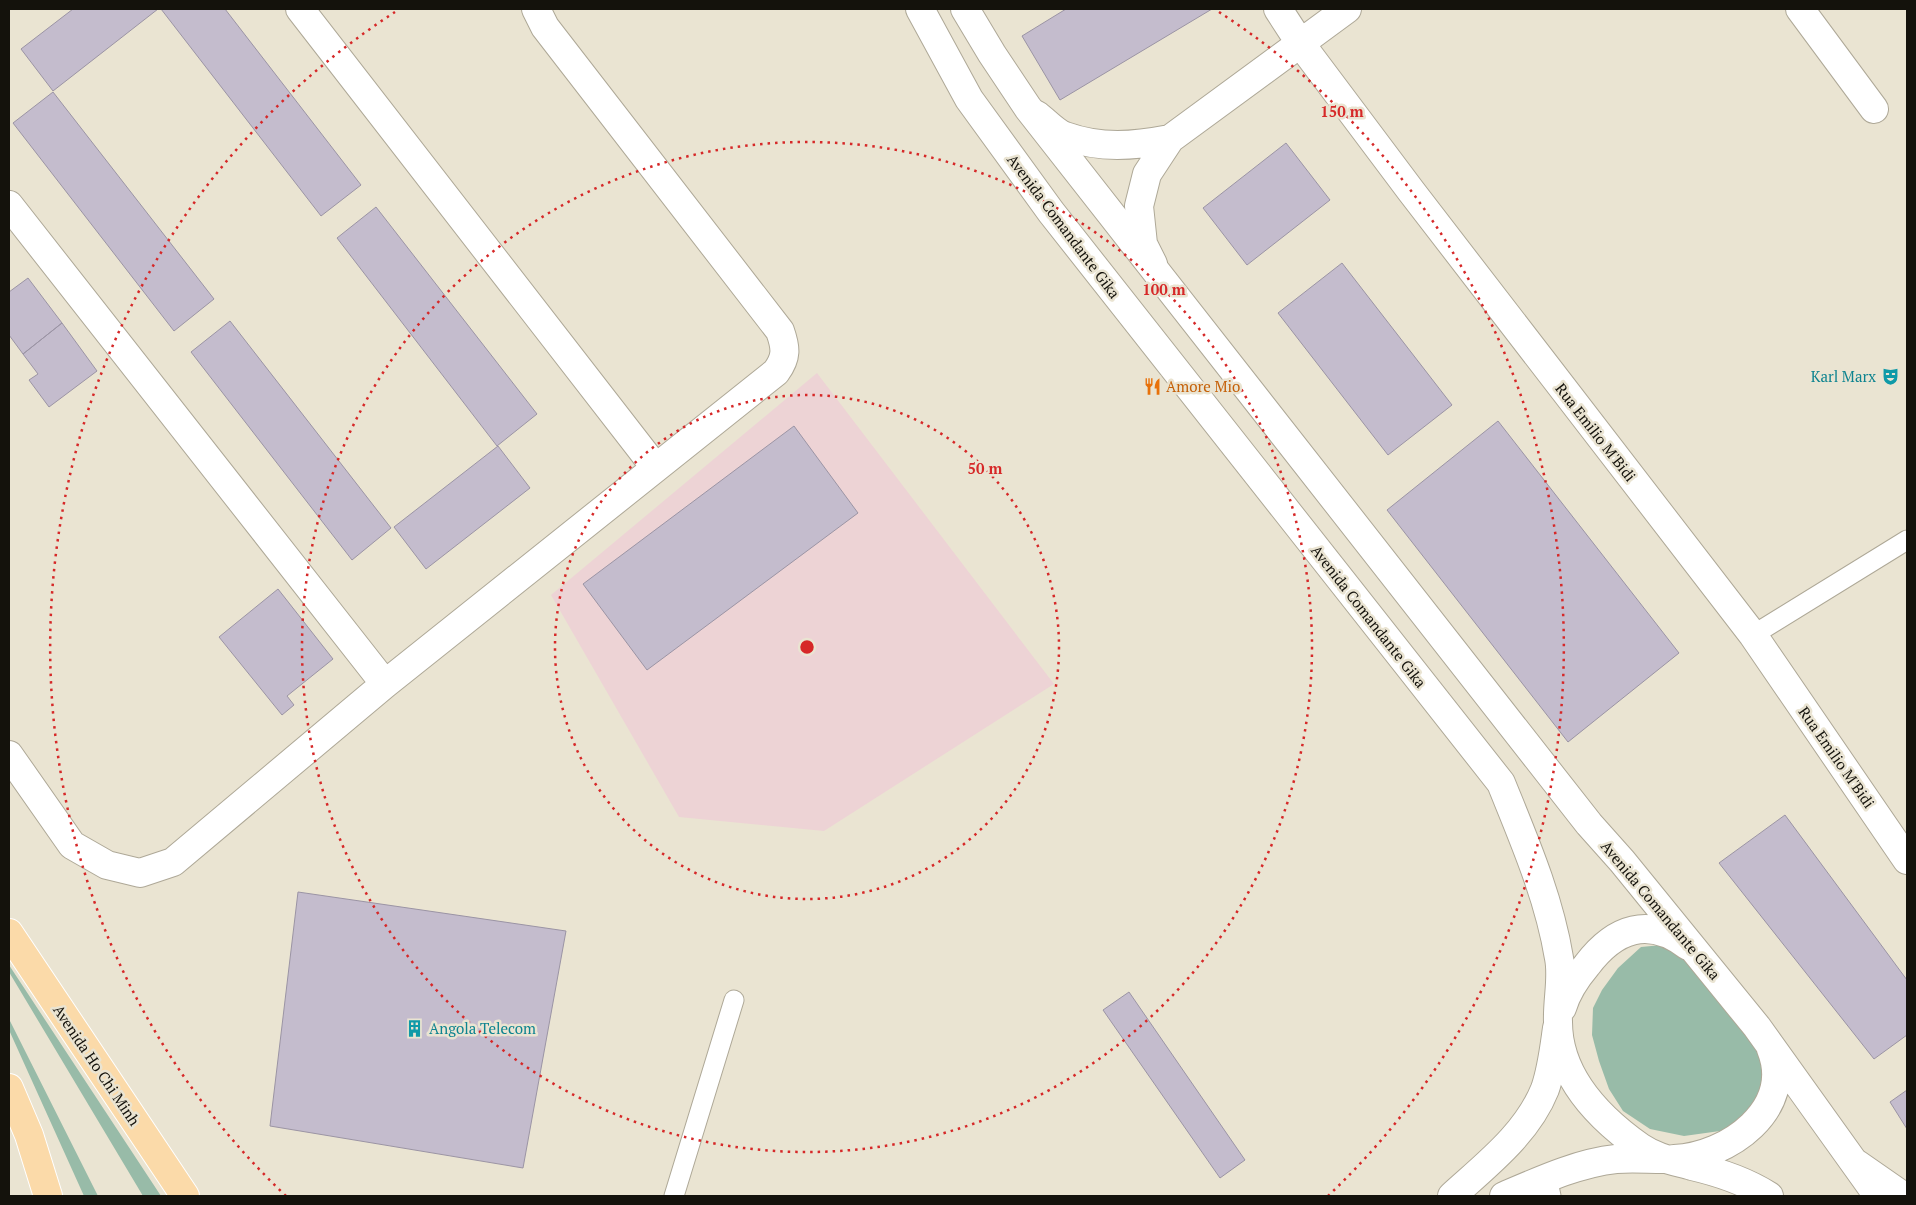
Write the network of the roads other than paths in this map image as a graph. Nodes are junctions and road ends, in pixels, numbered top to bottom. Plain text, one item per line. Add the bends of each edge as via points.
1 (300, 9) edge
2 (536, 9) edge
3 (920, 9) edge
4 (965, 9) edge
5 (1278, 9) edge
6 (1347, 9) edge
7 (1800, 9) edge
8 (1300, 43) junction
9 (1028, 108) junction
10 (1874, 109) dead end
11 (1170, 139) junction
12 (9, 205) edge
13 (1163, 283) junction
14 (654, 467) junction
15 (1907, 540) edge
16 (1753, 636) junction
17 (385, 684) junction
18 (9, 755) edge
19 (1907, 860) edge
20 (9, 933) edge
21 (1701, 956) junction
22 (734, 1000) dead end
23 (1558, 1024) junction
24 (1767, 1040) junction
25 (9, 1088) edge
26 (1663, 1159) junction
27 (1851, 1160) junction
28 (1549, 1187) edge
29 (48, 1196) edge
30 (185, 1196) edge
31 (674, 1196) edge
32 (1452, 1196) edge
33 (1504, 1196) edge
34 (1770, 1196) edge
35 (1878, 1196) edge
36 (1903, 1196) edge

1 - 14 street
2 - 14 street via 545,26 766,312 786,345 784,360 776,372
3 - 23 street, Avenida Comandante Gika via 970,99 1051,212 1501,783 1544,890 1560,960
4 - 9 street, Avenida Comandante Gika
5 - 8 street, Rua Emilio M'Bidi
6 - 8 street
7 - 10 street
8 - 11 street
8 - 16 street, Rua Emilio M'Bidi
9 - 11 street via 1064,136 1100,144 1131,146
9 - 13 street, Avenida Comandante Gika
11 - 13 street via 1147,174 1139,206 1143,244
12 - 17 street
13 - 21 street, Avenida Comandante Gika via 1589,824
14 - 17 street
15 - 16 lane
16 - 19 street, Rua Emilio M'Bidi
17 - 18 street via 173,862 140,873 107,865 72,845
20 - 30 main road, Avenida Ho Chi Minh
21 - 23 street via 1667,933 1644,928 1622,932 1604,944 1573,982 1562,1005
21 - 24 street, Avenida Comandante Gika
22 - 31 lane
23 - 26 street, Avenida Comandante Gika via 1563,1053 1577,1084 1593,1108 1642,1148
23 - 32 street via 1553,1060 1544,1090 1531,1116 1505,1148
24 - 26 street via 1776,1061 1776,1081 1759,1120 1740,1137 1717,1150 1691,1158
24 - 27 street, Avenida Comandante Gika
25 - 29 main road
26 - 28 street via 1616,1159
26 - 34 street, Avenida Comandante Gika via 1727,1177
27 - 35 street, Avenida Comandante Gika
27 - 36 street
28 - 33 street

